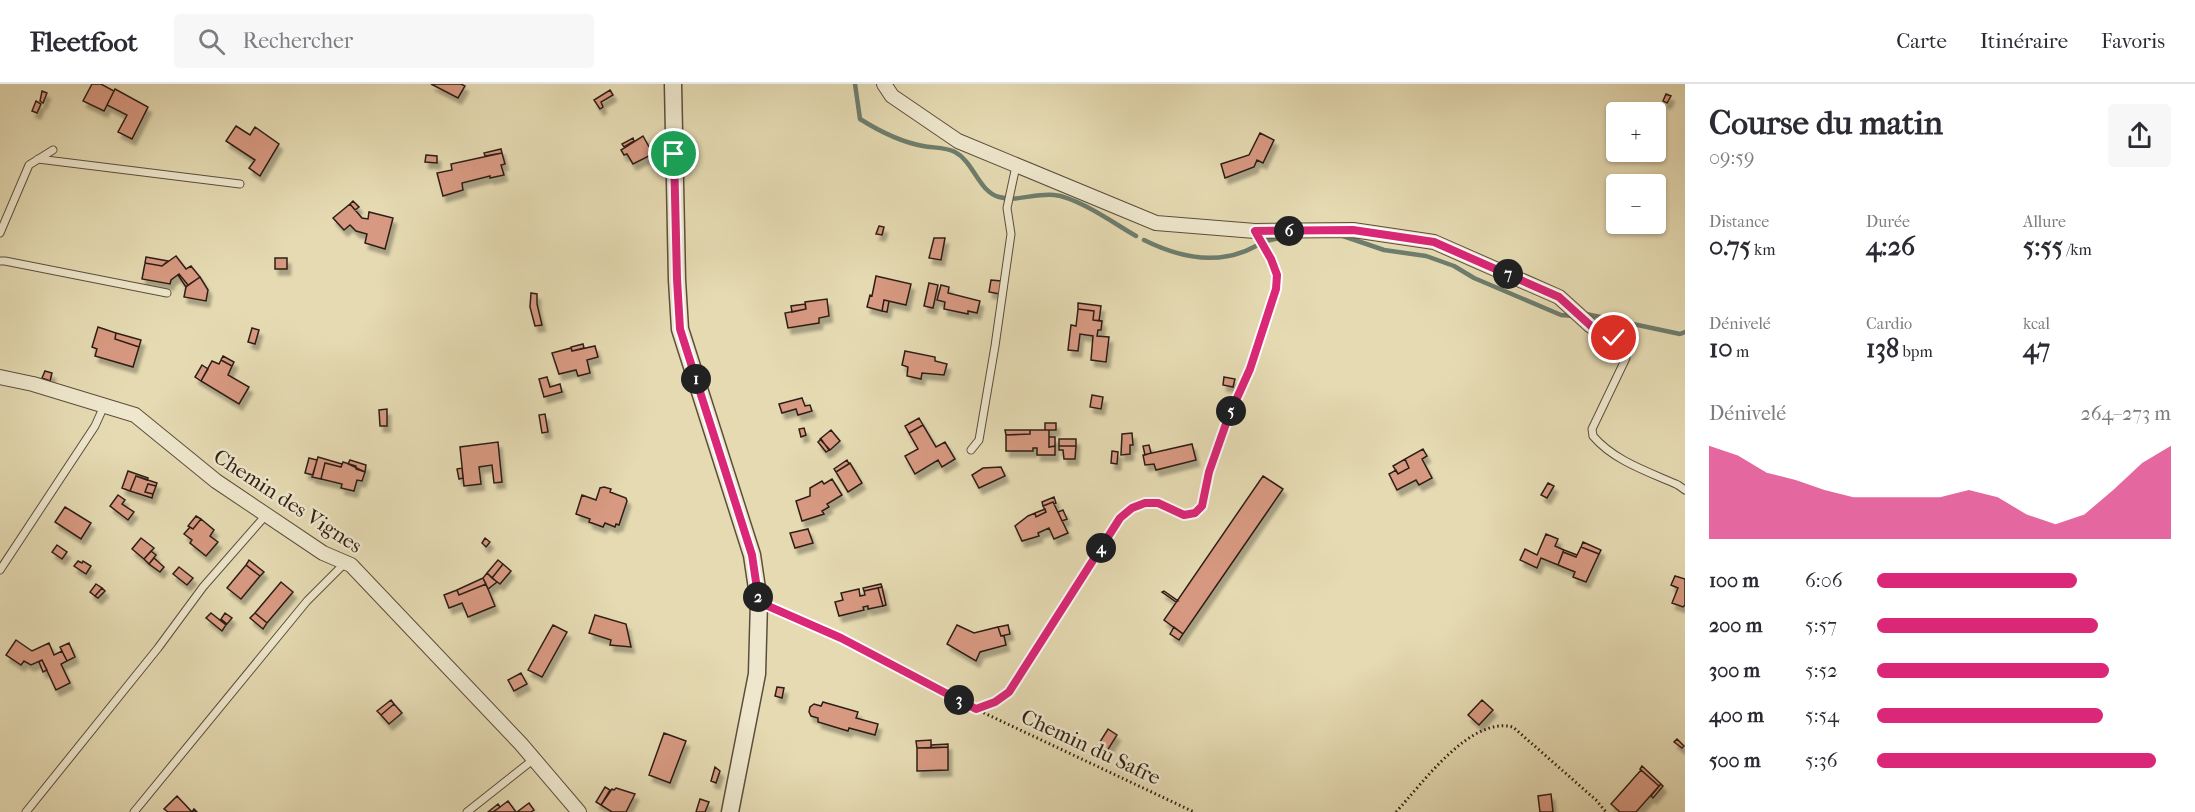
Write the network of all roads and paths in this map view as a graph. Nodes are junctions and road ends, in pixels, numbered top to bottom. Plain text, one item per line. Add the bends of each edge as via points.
1 (673, 84) edge
2 (884, 84) edge
3 (52, 150) dead end
4 (38, 159) junction
5 (1016, 166) junction
6 (240, 184) dead end
7 (1255, 231) junction
8 (0, 233) edge
9 (0, 261) edge
10 (167, 293) dead end
11 (1591, 326) joint
12 (0, 377) edge
13 (104, 406) junction
14 (971, 450) dead end
15 (1685, 490) edge
16 (266, 515) junction
17 (345, 563) junction
18 (0, 570) edge
19 (759, 602) junction
20 (976, 709) junction
21 (534, 759) junction
22 (574, 810) edge
23 (26, 812) edge
24 (134, 812) edge
25 (467, 812) edge
26 (730, 812) edge
27 (1194, 812) edge
28 (1396, 812) edge
29 (1606, 812) edge

1 - 19 street via 680,329 752,555
2 - 5 street via 892,96 958,141
3 - 4 lane
4 - 6 lane
4 - 8 lane via 29,165
5 - 7 street via 1156,223
5 - 14 lane via 1007,208 1011,234 994,354 979,440
7 - 11 street via 1353,230 1434,242 1559,297
7 - 20 path, Chemin du Safre via 1277,275 1276,289 1250,369 1209,472 1202,506 1195,513 1184,515 1158,503 1145,503 1120,518 1009,692
9 - 10 lane
11 - 15 lane via 1622,344 1626,358 1592,429 1593,436 1615,456
12 - 13 street, Chemin des Vignes
13 - 16 street, Chemin des Vignes via 135,415 216,481
13 - 18 lane via 95,426
16 - 17 street, Chemin des Vignes via 323,554
16 - 23 lane via 203,587
17 - 21 street, Chemin des Vignes
17 - 24 lane via 307,601
19 - 20 path, Chemin du Safre via 841,638
19 - 26 street via 757,674
20 - 27 path, Chemin du Safre
21 - 22 street, Chemin des Vignes
21 - 25 lane
28 - 29 path via 1459,744 1484,728 1502,724 1513,727

